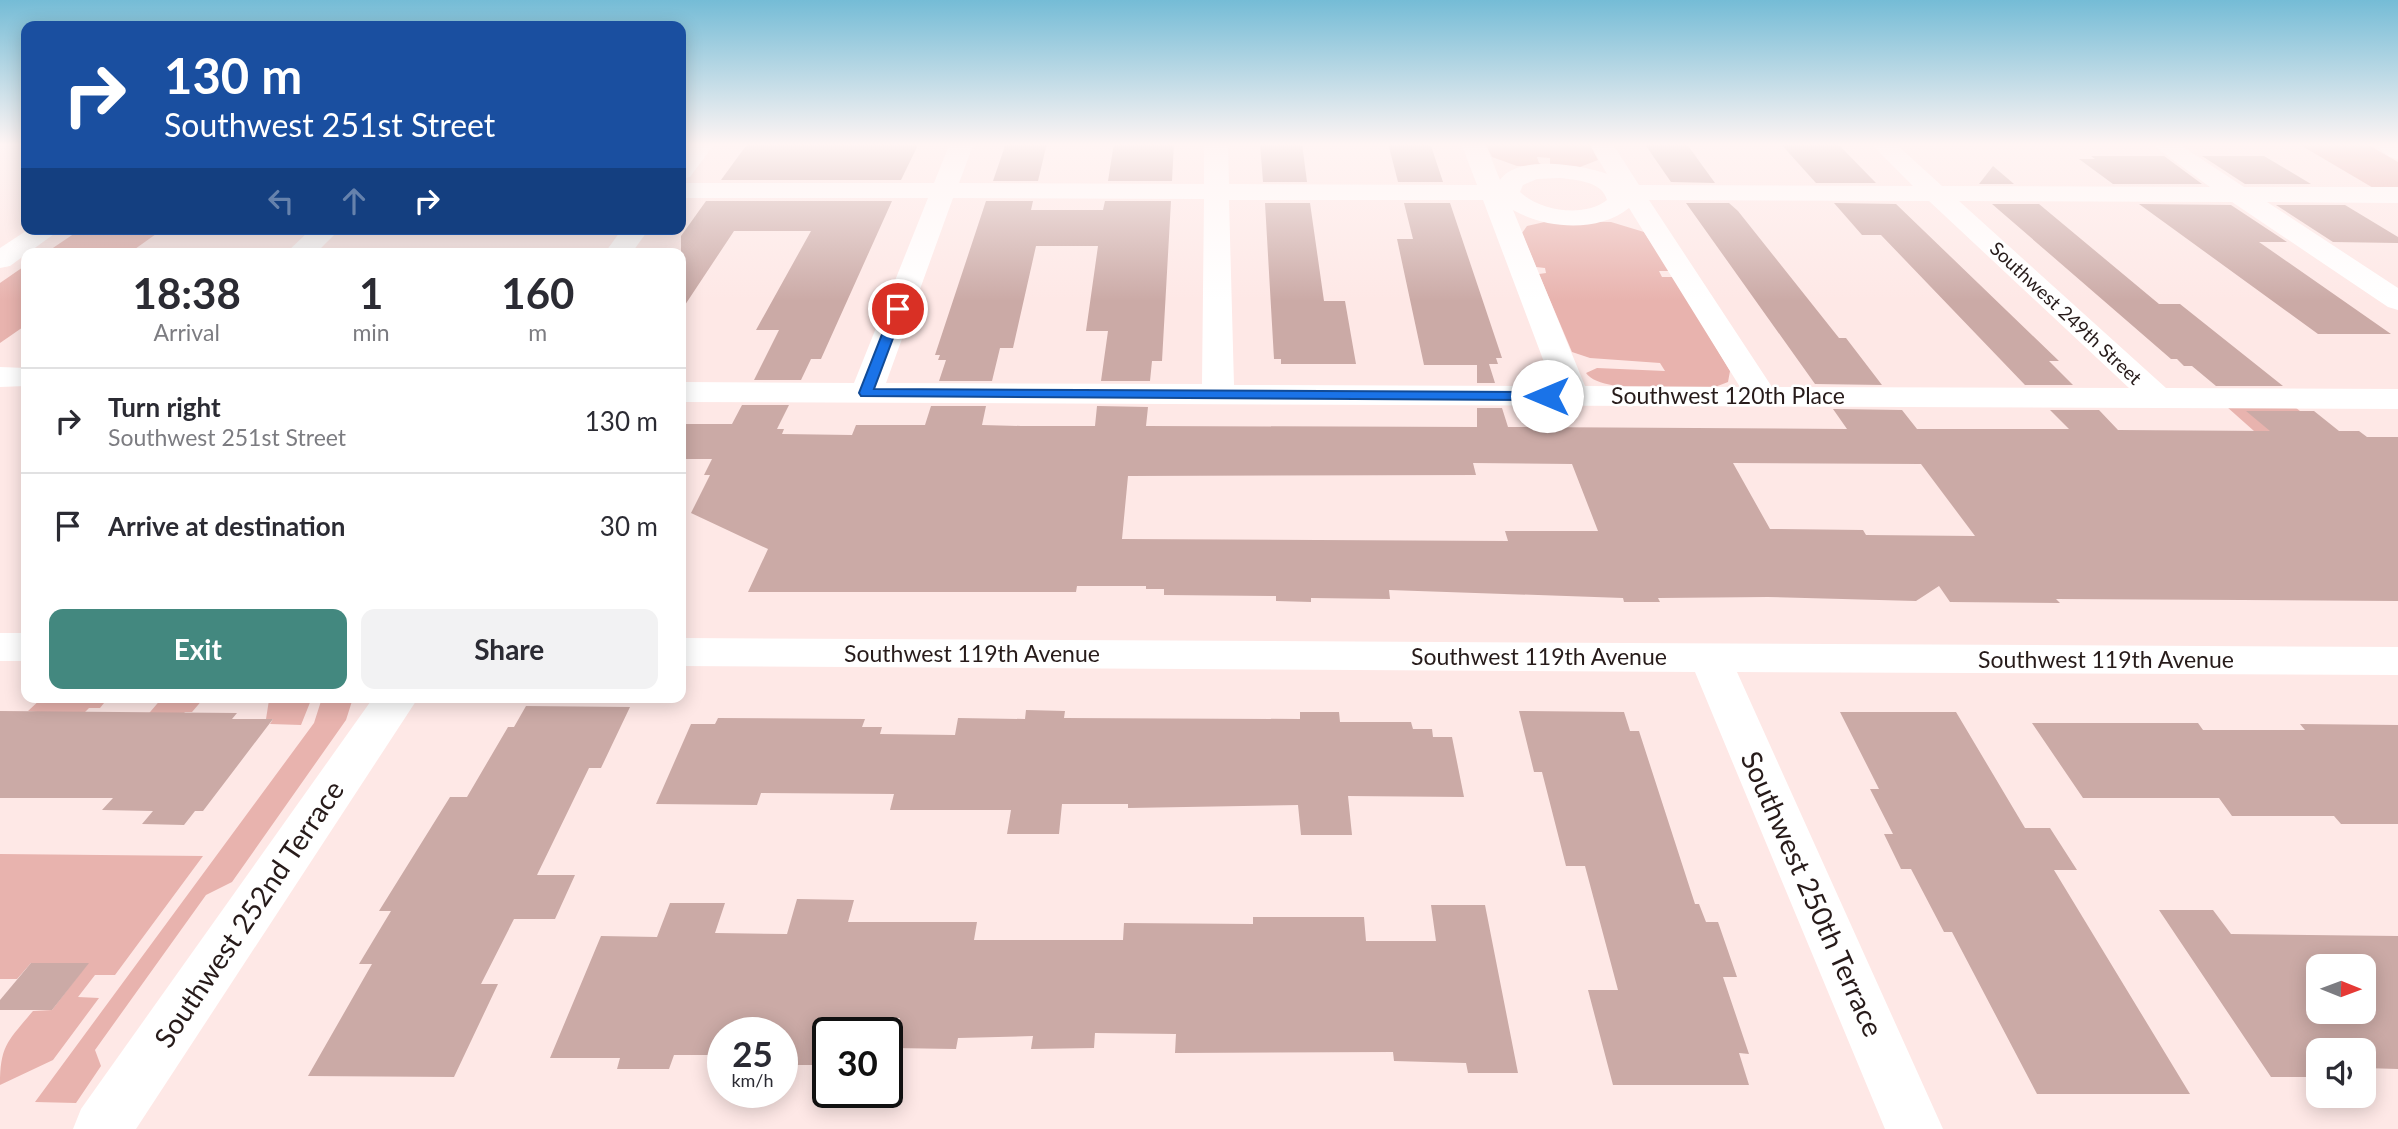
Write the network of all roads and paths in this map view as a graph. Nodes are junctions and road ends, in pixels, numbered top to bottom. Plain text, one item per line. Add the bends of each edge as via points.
1 (942, 196) edge
2 (1216, 196) edge
3 (1501, 196) edge
4 (1505, 196) edge
5 (1623, 196) edge
6 (1627, 196) edge
7 (1939, 196) edge
8 (2240, 196) edge
9 (39, 235) edge
10 (320, 235) edge
11 (305, 248) edge
12 (0, 260) edge
13 (2398, 301) edge
14 (0, 377) edge
15 (21, 377) edge
16 (686, 392) edge
17 (866, 393) junction
18 (1218, 394) junction
19 (1573, 396) junction
20 (1763, 397) junction
21 (2158, 398) junction
22 (2398, 399) edge
23 (0, 646) edge
24 (21, 647) edge
25 (686, 652) edge
26 (1710, 658) junction
27 (2398, 661) edge
28 (393, 703) edge
29 (102, 1129) edge
30 (1914, 1129) edge

1 - 17 street
2 - 18 street
3 - 19 street
4 - 5 street via 1524,207 1570,217 1611,210
6 - 20 street
7 - 21 street, Southwest 249th Street
8 - 13 street
9 - 12 street
10 - 11 street
14 - 15 street
16 - 17 street, Southwest 120th Place
17 - 18 street, Southwest 120th Place
18 - 19 street, Southwest 120th Place
19 - 20 street, Southwest 120th Place
20 - 21 street, Southwest 120th Place
21 - 22 street, Southwest 120th Place
23 - 24 street
25 - 26 street, Southwest 119th Avenue
26 - 27 street, Southwest 119th Avenue
26 - 30 street, Southwest 250th Terrace
28 - 29 street, Southwest 252nd Terrace

